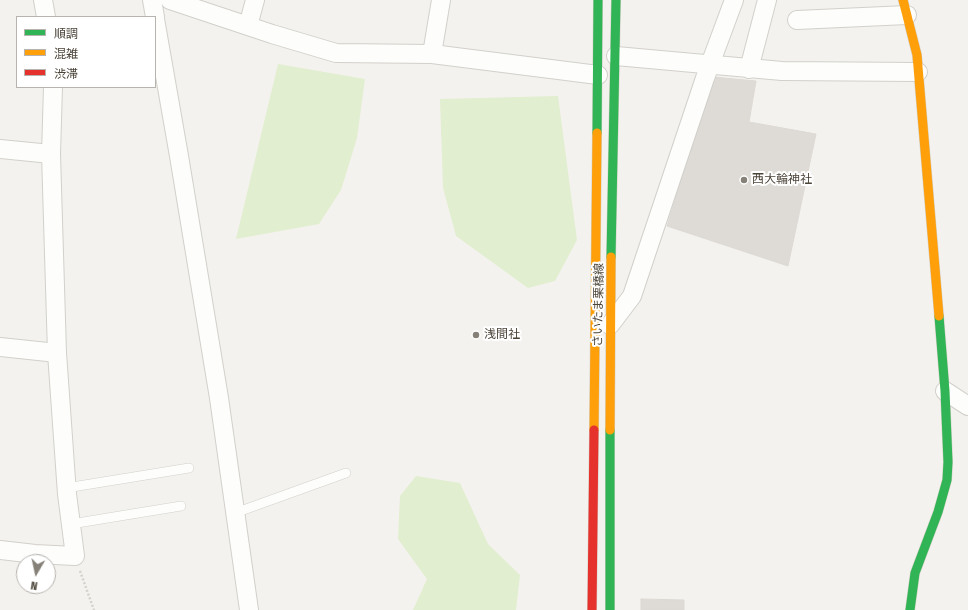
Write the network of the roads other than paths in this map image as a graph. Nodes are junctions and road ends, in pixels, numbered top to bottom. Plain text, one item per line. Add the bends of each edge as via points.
1 (43, 0) edge
2 (152, 0) edge
3 (170, 0) edge
4 (255, 0) edge
5 (441, 0) edge
6 (598, 0) edge
7 (616, 0) edge
8 (734, 0) edge
9 (767, 0) edge
10 (905, 8) edge
11 (46, 16) edge
12 (155, 16) edge
13 (797, 20) dead end
14 (156, 24) edge
15 (248, 26) junction
16 (432, 54) junction
17 (616, 56) junction
18 (709, 66) junction
19 (749, 69) junction
20 (918, 72) junction
21 (598, 75) junction
22 (54, 88) edge
23 (0, 149) edge
24 (51, 154) junction
25 (610, 325) junction
26 (0, 347) edge
27 (57, 353) junction
28 (945, 391) junction
29 (968, 406) edge
30 (189, 468) dead end
31 (346, 473) dead end
32 (66, 488) junction
33 (181, 506) dead end
34 (235, 513) junction
35 (70, 524) junction
36 (0, 550) edge
37 (249, 610) edge
38 (592, 610) edge
39 (610, 610) edge
40 (910, 610) edge

1 - 11 street
2 - 12 street
3 - 15 street
4 - 15 street
5 - 16 street
6 - 21 main road, さいたま栗橋線
7 - 17 main road, さいたま栗橋線
8 - 18 street
9 - 19 street
10 - 13 street
10 - 20 main road via 917,55
14 - 34 street via 215,374
15 - 16 street via 336,53
16 - 21 street
17 - 18 street
17 - 25 main road, さいたま栗橋線
18 - 19 street
18 - 25 street via 632,296
19 - 20 street via 782,72
20 - 28 main road
21 - 38 main road, さいたま栗橋線
22 - 24 street
23 - 24 street
24 - 27 street
25 - 39 main road, さいたま栗橋線
26 - 27 street
27 - 32 street
28 - 29 street
28 - 40 main road via 947,480 915,573
30 - 32 lane
31 - 34 lane
32 - 35 street
33 - 35 lane
34 - 37 street
35 - 36 street via 75,556

